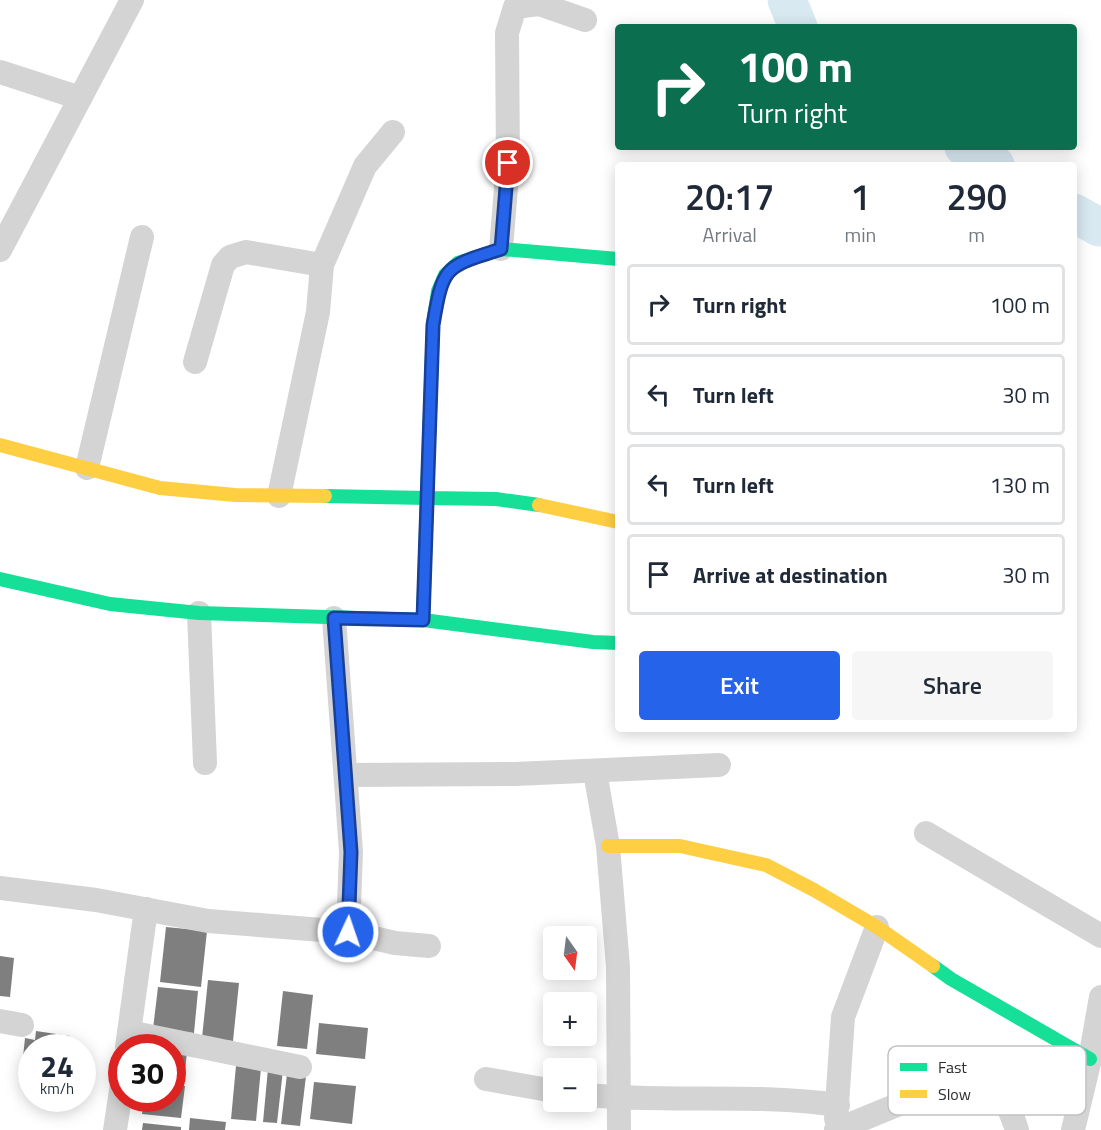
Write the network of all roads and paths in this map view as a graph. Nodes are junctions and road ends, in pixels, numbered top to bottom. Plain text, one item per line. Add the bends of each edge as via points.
1 (132, 0) edge
2 (585, 20) dead end
3 (0, 72) edge
4 (81, 98) junction
5 (393, 132) dead end
6 (142, 237) dead end
7 (501, 249) junction
8 (0, 250) edge
9 (615, 259) edge
10 (322, 265) junction
11 (195, 362) dead end
12 (0, 445) edge
13 (87, 468) junction
14 (279, 496) junction
15 (427, 498) junction
16 (615, 521) edge
17 (0, 579) edge
18 (199, 614) junction
19 (334, 618) junction
20 (423, 620) junction
21 (615, 644) edge
22 (205, 763) dead end
23 (719, 765) dead end
24 (595, 772) junction
25 (347, 775) junction
26 (926, 833) dead end
27 (608, 846) junction
28 (0, 888) edge
29 (146, 909) junction
30 (877, 927) junction
31 (348, 932) junction
32 (1101, 936) edge
33 (429, 946) dead end
34 (1101, 997) edge
35 (129, 1034) edge
36 (1067, 1046) edge
37 (186, 1049) edge
38 (1086, 1057) edge
39 (1090, 1059) junction
40 (300, 1066) dead end
41 (1086, 1076) edge
42 (486, 1078) dead end
43 (543, 1090) edge
44 (597, 1096) edge
45 (618, 1098) junction
46 (838, 1105) junction
47 (888, 1108) edge
48 (118, 1112) edge
49 (1010, 1115) edge
50 (1077, 1115) edge
51 (115, 1130) edge
52 (619, 1130) edge
53 (835, 1130) edge
54 (1017, 1130) edge
55 (1073, 1130) edge

1 - 4 street
2 - 7 street via 539,4 515,7 507,33 508,163
3 - 4 street
4 - 8 street
5 - 10 street via 365,166
6 - 13 street
7 - 9 street
7 - 15 street via 458,263 445,275 438,291 433,325
10 - 11 street via 246,252 230,257 223,266
10 - 14 street via 318,312
12 - 13 street
13 - 14 street via 133,484 171,490
14 - 15 street
15 - 16 street via 496,499
15 - 20 street
17 - 18 street via 110,604
18 - 19 street
18 - 22 street
19 - 20 street
19 - 25 street
20 - 21 street
23 - 24 street
24 - 25 street
24 - 27 street
25 - 31 street via 351,852
26 - 32 street
27 - 30 street via 680,846 766,865
27 - 45 street via 618,967
28 - 29 street
29 - 31 street via 208,921
29 - 35 street
30 - 36 street via 951,979
30 - 46 street via 843,1017
31 - 33 street
34 - 39 street
37 - 40 street
38 - 39 street
39 - 41 street
42 - 43 street
44 - 45 street
45 - 46 street via 755,1098
45 - 52 street
46 - 53 street
47 - 53 street
48 - 51 street
49 - 54 street
50 - 55 street

